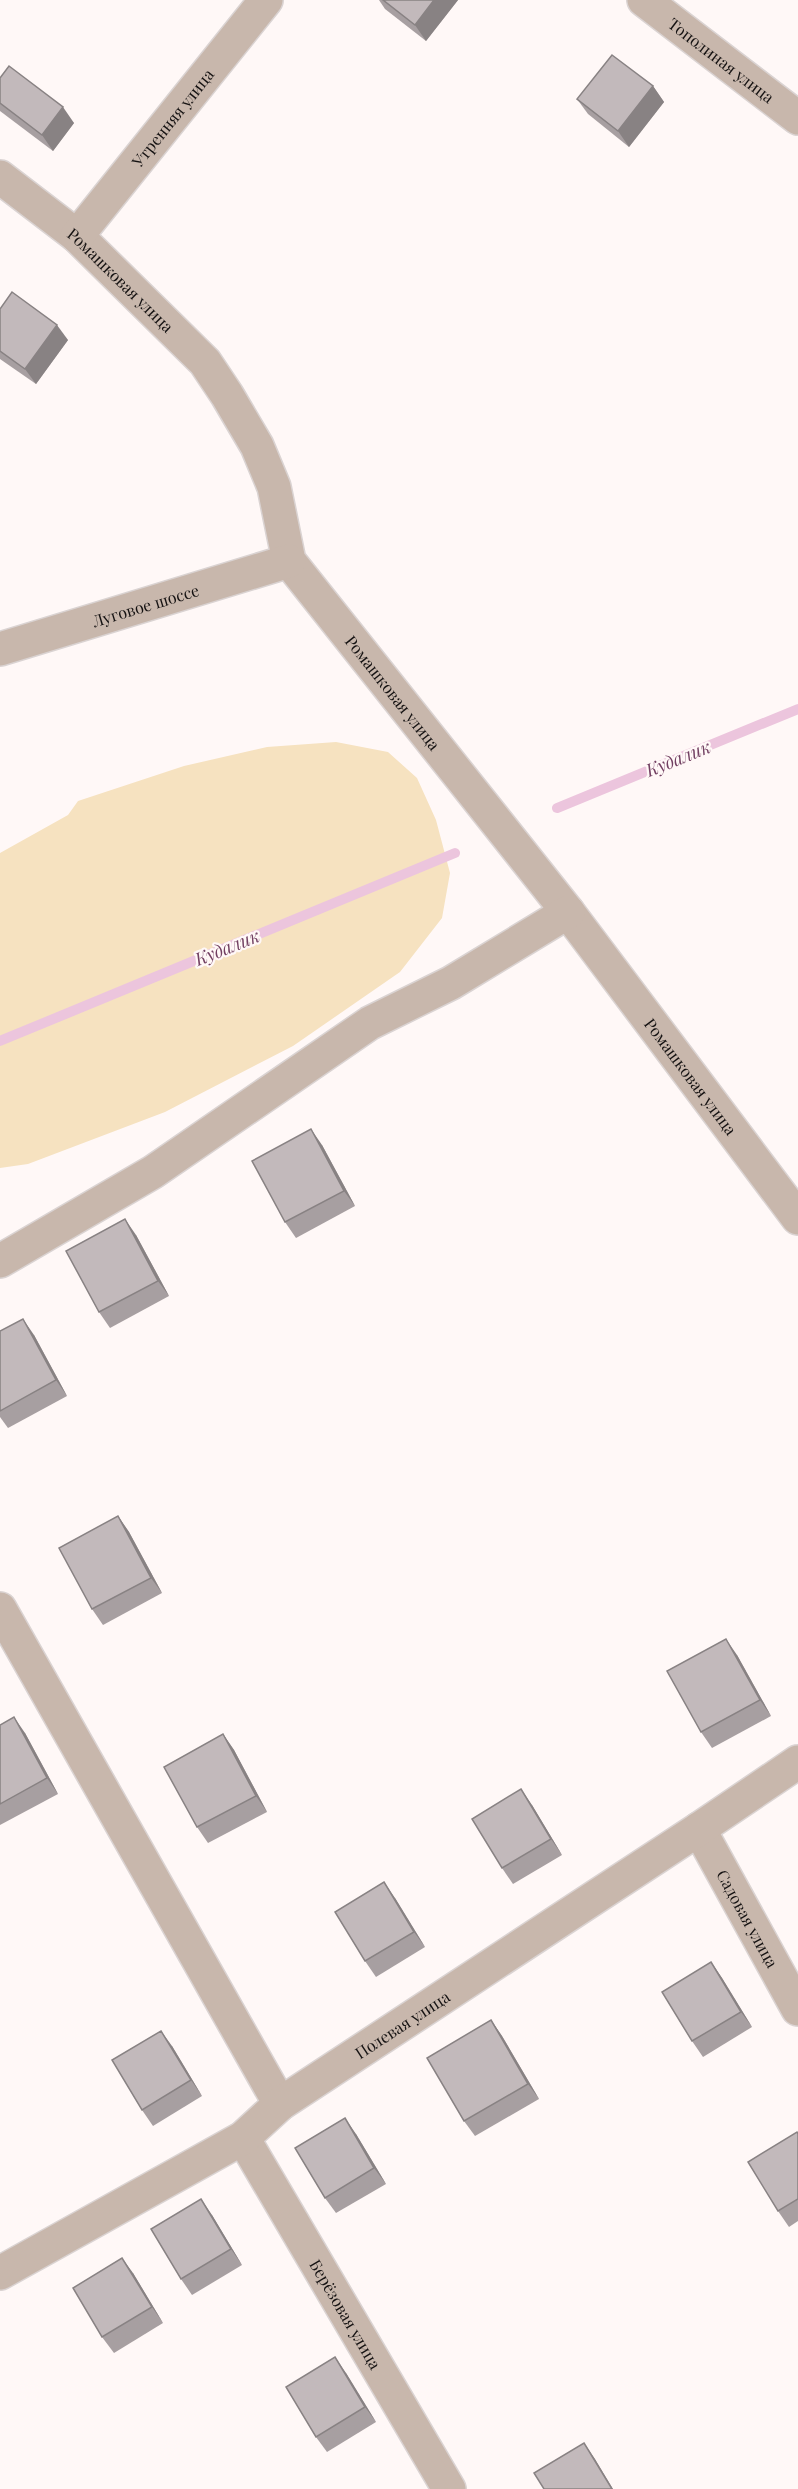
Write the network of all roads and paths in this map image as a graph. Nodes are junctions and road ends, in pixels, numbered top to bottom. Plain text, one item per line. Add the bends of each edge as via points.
1 (266, 0) edge
2 (644, 0) edge
3 (798, 118) edge
4 (0, 177) edge
5 (77, 236) junction
6 (289, 561) junction
7 (0, 649) edge
8 (568, 912) junction
9 (798, 1218) edge
10 (0, 1261) edge
11 (0, 1609) edge
12 (798, 1762) edge
13 (699, 1829) junction
14 (798, 2009) edge
15 (280, 2104) junction
16 (243, 2138) junction
17 (0, 2273) edge
18 (449, 2489) edge

1 - 5 street, Утренняя улица
2 - 3 street, Тополиная улица
4 - 5 street, Ромашковая улица
5 - 6 street, Ромашковая улица via 205,362 227,395 257,446 274,487
6 - 7 street, Луговое шоссе
6 - 8 street, Ромашковая улица
8 - 9 street, Ромашковая улица
8 - 10 street via 451,983 370,1023 153,1172
11 - 15 street
12 - 13 street, Полевая улица
13 - 14 street, Садовая улица
13 - 15 street, Полевая улица
15 - 16 street, Полевая улица
16 - 17 street, Полевая улица
16 - 18 street, Берёзовая улица

